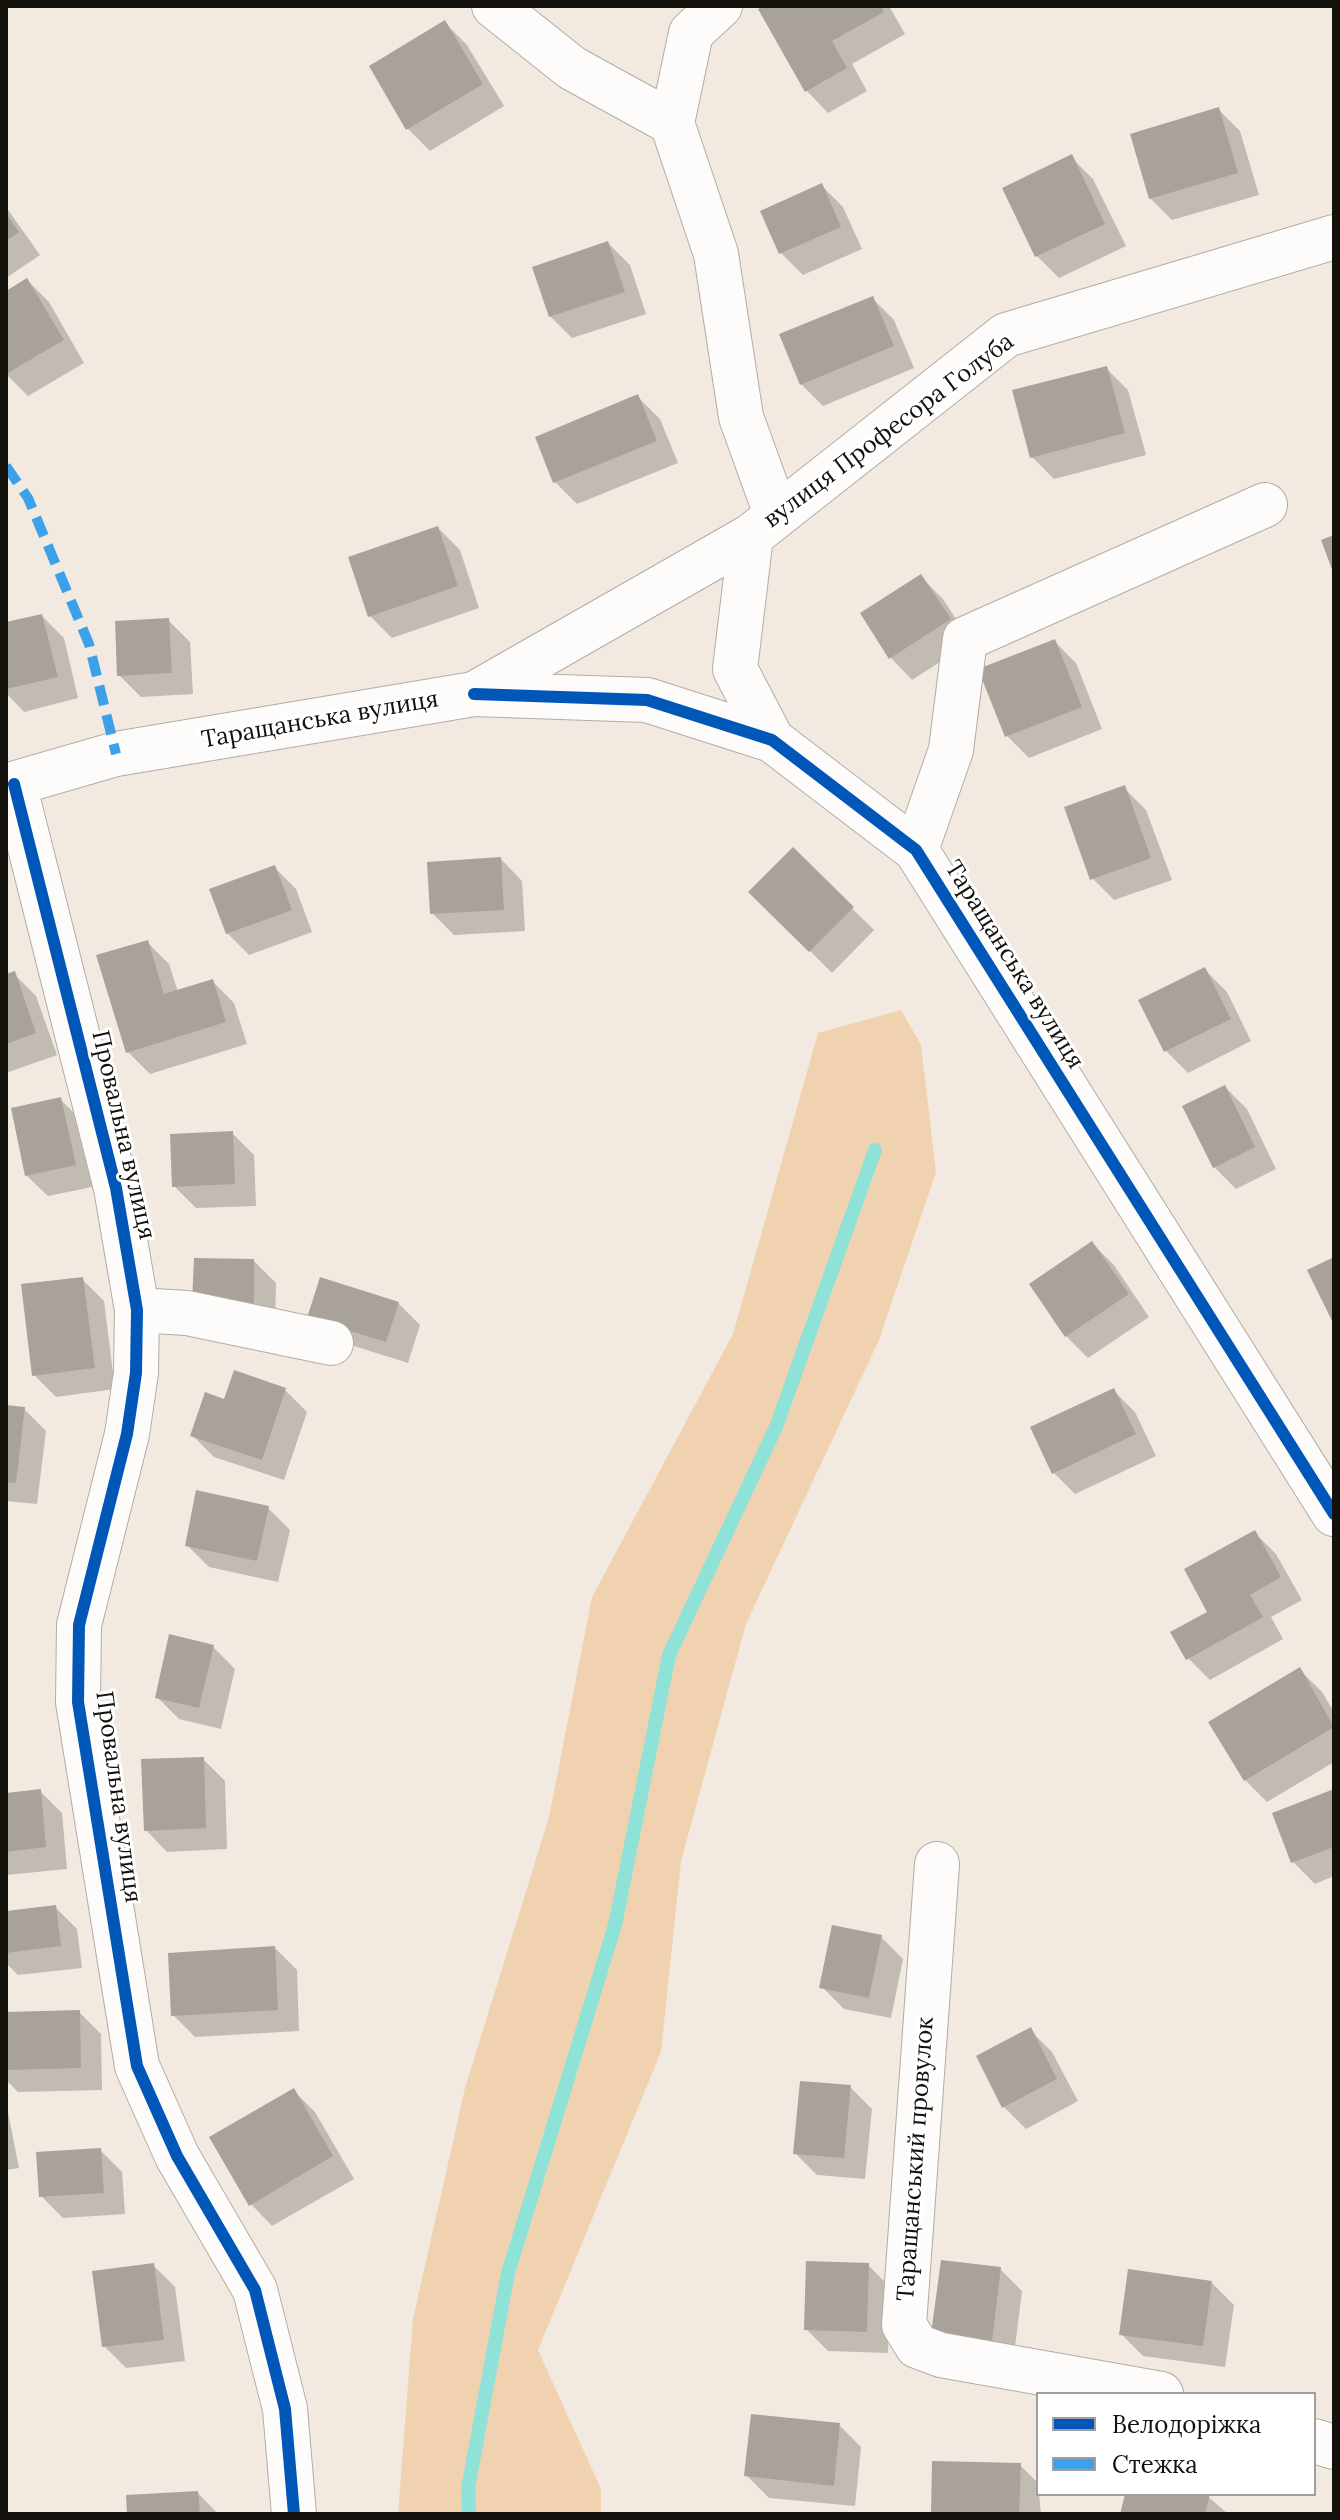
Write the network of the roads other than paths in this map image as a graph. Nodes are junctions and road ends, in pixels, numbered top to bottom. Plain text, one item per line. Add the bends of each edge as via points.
1 (494, 6) edge
2 (720, 6) edge
3 (672, 123) junction
4 (1334, 237) edge
5 (1265, 505) dead end
6 (764, 525) junction
7 (474, 694) junction
8 (772, 740) junction
9 (10, 785) edge
10 (916, 850) junction
11 (137, 1310) junction
12 (331, 1343) dead end
13 (1334, 1514) edge
14 (937, 1864) dead end
15 (1150, 2392) edge
16 (294, 2514) edge

1 - 3 street via 572,68
2 - 3 street via 691,33
3 - 6 street via 716,254
4 - 6 street, вулиця Професора Голуба via 1006,335
5 - 10 street via 965,639 951,750
6 - 7 street, вулиця Професора Голуба
6 - 8 street via 735,669
7 - 8 street, Таращанська вулиця via 647,700
7 - 9 street, Таращанська вулиця via 116,754
8 - 10 street, Таращанська вулиця
9 - 11 street, Провальна вулиця via 116,1188
10 - 13 street, Таращанська вулиця
11 - 12 street via 187,1313
11 - 16 street, Провальна вулиця via 136,1373 127,1434 79,1625 78,1702 137,2066 177,2156 255,2290 285,2409
14 - 15 street, Таращанський провулок via 904,2325 917,2346 941,2355

